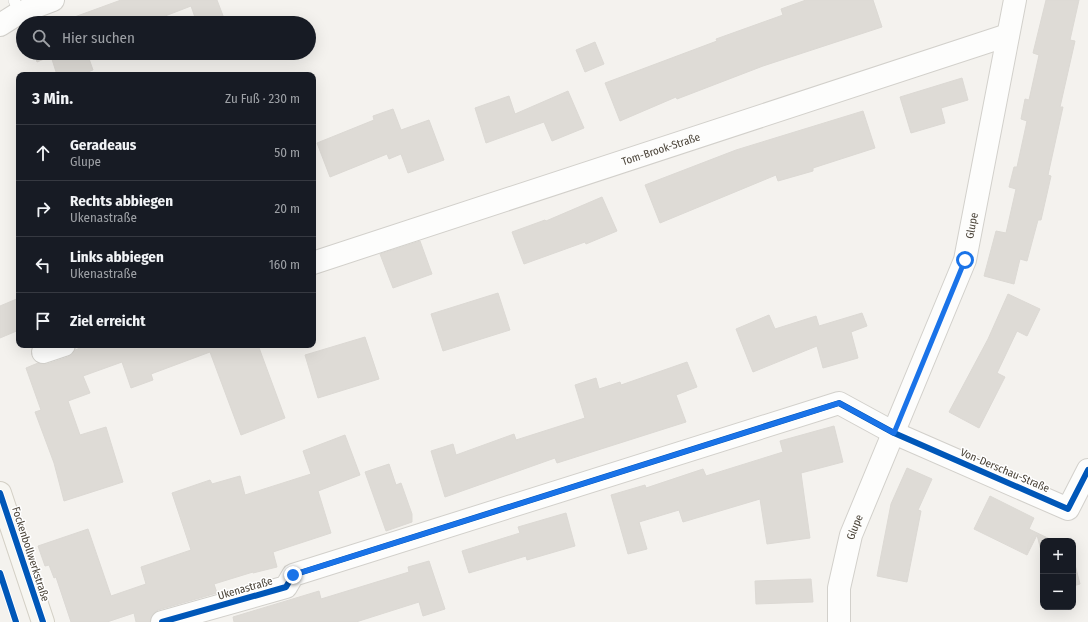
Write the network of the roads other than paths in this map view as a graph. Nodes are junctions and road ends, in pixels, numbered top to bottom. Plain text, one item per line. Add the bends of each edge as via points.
1 (53, 0) edge
2 (1015, 0) edge
3 (16, 7) edge
4 (0, 25) edge
5 (1008, 35) junction
6 (316, 262) edge
7 (55, 348) edge
8 (43, 352) dead end
9 (894, 433) junction
10 (1088, 470) edge
11 (0, 493) edge
12 (43, 622) edge
13 (162, 622) edge
14 (839, 622) edge

1 - 3 street
2 - 5 street, Glupe
3 - 4 street
5 - 6 street, Tom-Brook-Straße
5 - 9 street, Glupe via 965,260
7 - 8 street
9 - 10 street, Von-Derschau-Straße via 1068,509
9 - 13 street, Ukenastraße via 839,403 293,575 286,587
9 - 14 street, Glupe via 851,536 839,588
11 - 12 main road, Fockenbollwerkstraße

